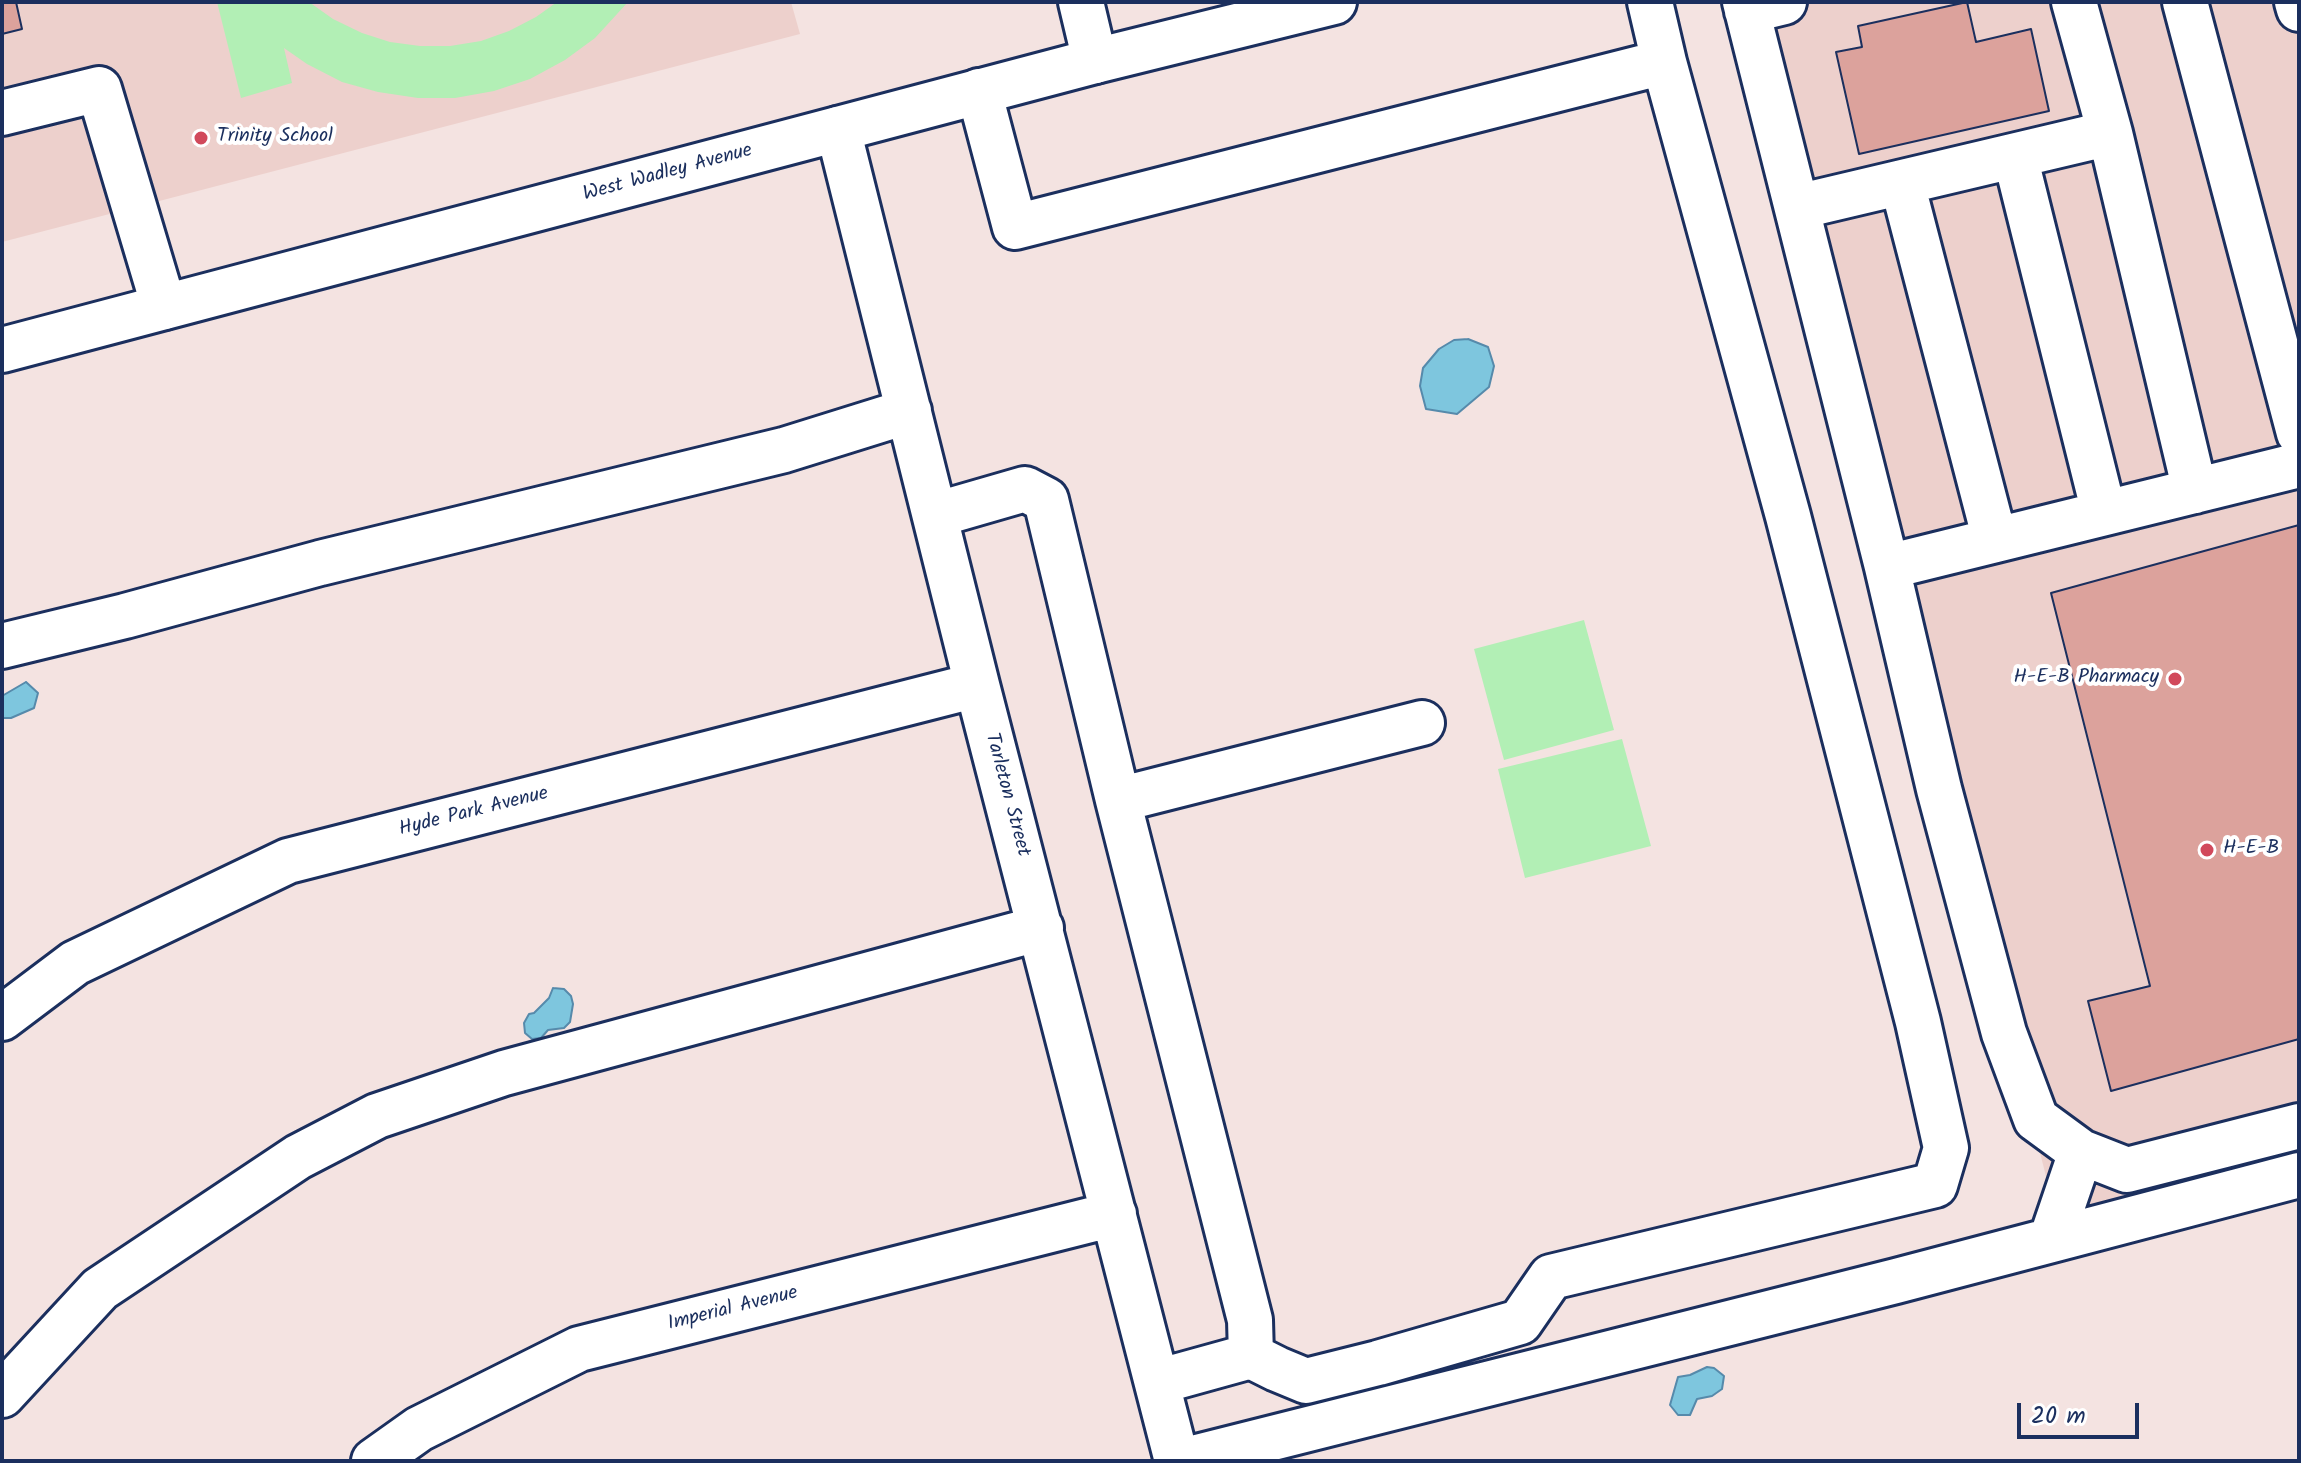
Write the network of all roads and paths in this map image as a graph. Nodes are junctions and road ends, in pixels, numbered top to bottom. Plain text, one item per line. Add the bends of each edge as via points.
1 (1081, 2) edge
2 (1334, 2) edge
3 (1650, 2) edge
4 (2074, 2) edge
5 (2185, 2) edge
6 (2297, 2) edge
7 (1759, 5) edge
8 (2299, 9) edge
9 (1095, 61) junction
10 (1664, 62) junction
11 (979, 91) junction
12 (2, 113) edge
13 (838, 129) junction
14 (2110, 133) junction
15 (2015, 156) junction
16 (1902, 183) junction
17 (1797, 207) junction
18 (164, 307) junction
19 (2, 350) edge
20 (909, 411) junction
21 (2299, 433) edge
22 (2299, 465) edge
23 (2195, 491) junction
24 (2104, 513) junction
25 (935, 515) junction
26 (1995, 540) junction
27 (1887, 567) junction
28 (2, 646) edge
29 (977, 685) junction
30 (1422, 723) dead end
31 (1118, 800) junction
32 (1041, 928) junction
33 (2, 1018) edge
34 (2299, 1126) edge
35 (2081, 1152) junction
36 (2299, 1175) edge
37 (1114, 1214) junction
38 (2051, 1240) junction
39 (1251, 1356) junction
40 (1157, 1382) junction
41 (2, 1395) edge
42 (374, 1461) edge
43 (1179, 1461) edge

1 - 9 street
2 - 9 street, West Wadley Avenue
3 - 10 street
4 - 14 street
5 - 21 street
6 - 8 street
7 - 17 street
9 - 11 street, West Wadley Avenue
10 - 11 street via 1015,227
10 - 39 street via 1918,1022 1946,1148 1935,1185 1551,1277 1520,1322 1335,1374 1306,1381
11 - 13 street, West Wadley Avenue
12 - 18 street via 99,89
13 - 18 street, West Wadley Avenue
13 - 20 street, Tarleton Street
14 - 15 street
14 - 23 street
15 - 16 street
15 - 24 street
16 - 17 street
16 - 26 street
17 - 27 street
18 - 19 street, West Wadley Avenue
20 - 25 street, Tarleton Street
20 - 28 street via 784,450
22 - 23 street
23 - 24 street
24 - 26 street
25 - 29 street, Tarleton Street
25 - 31 street via 1025,489 1046,500
26 - 27 street
27 - 35 street via 2004,1033 2036,1119
29 - 32 street, Tarleton Street
29 - 33 street, Hyde Park Avenue via 288,861 75,963
30 - 31 street
31 - 39 street via 1250,1320
32 - 37 street, Tarleton Street
32 - 41 street via 504,1073 377,1116 298,1157 100,1289
34 - 35 street via 2127,1170
35 - 38 street
36 - 38 street
37 - 40 street, Tarleton Street
37 - 42 street, Imperial Avenue via 579,1349 419,1429
38 - 43 street
39 - 40 street
40 - 43 street, Tarleton Street

